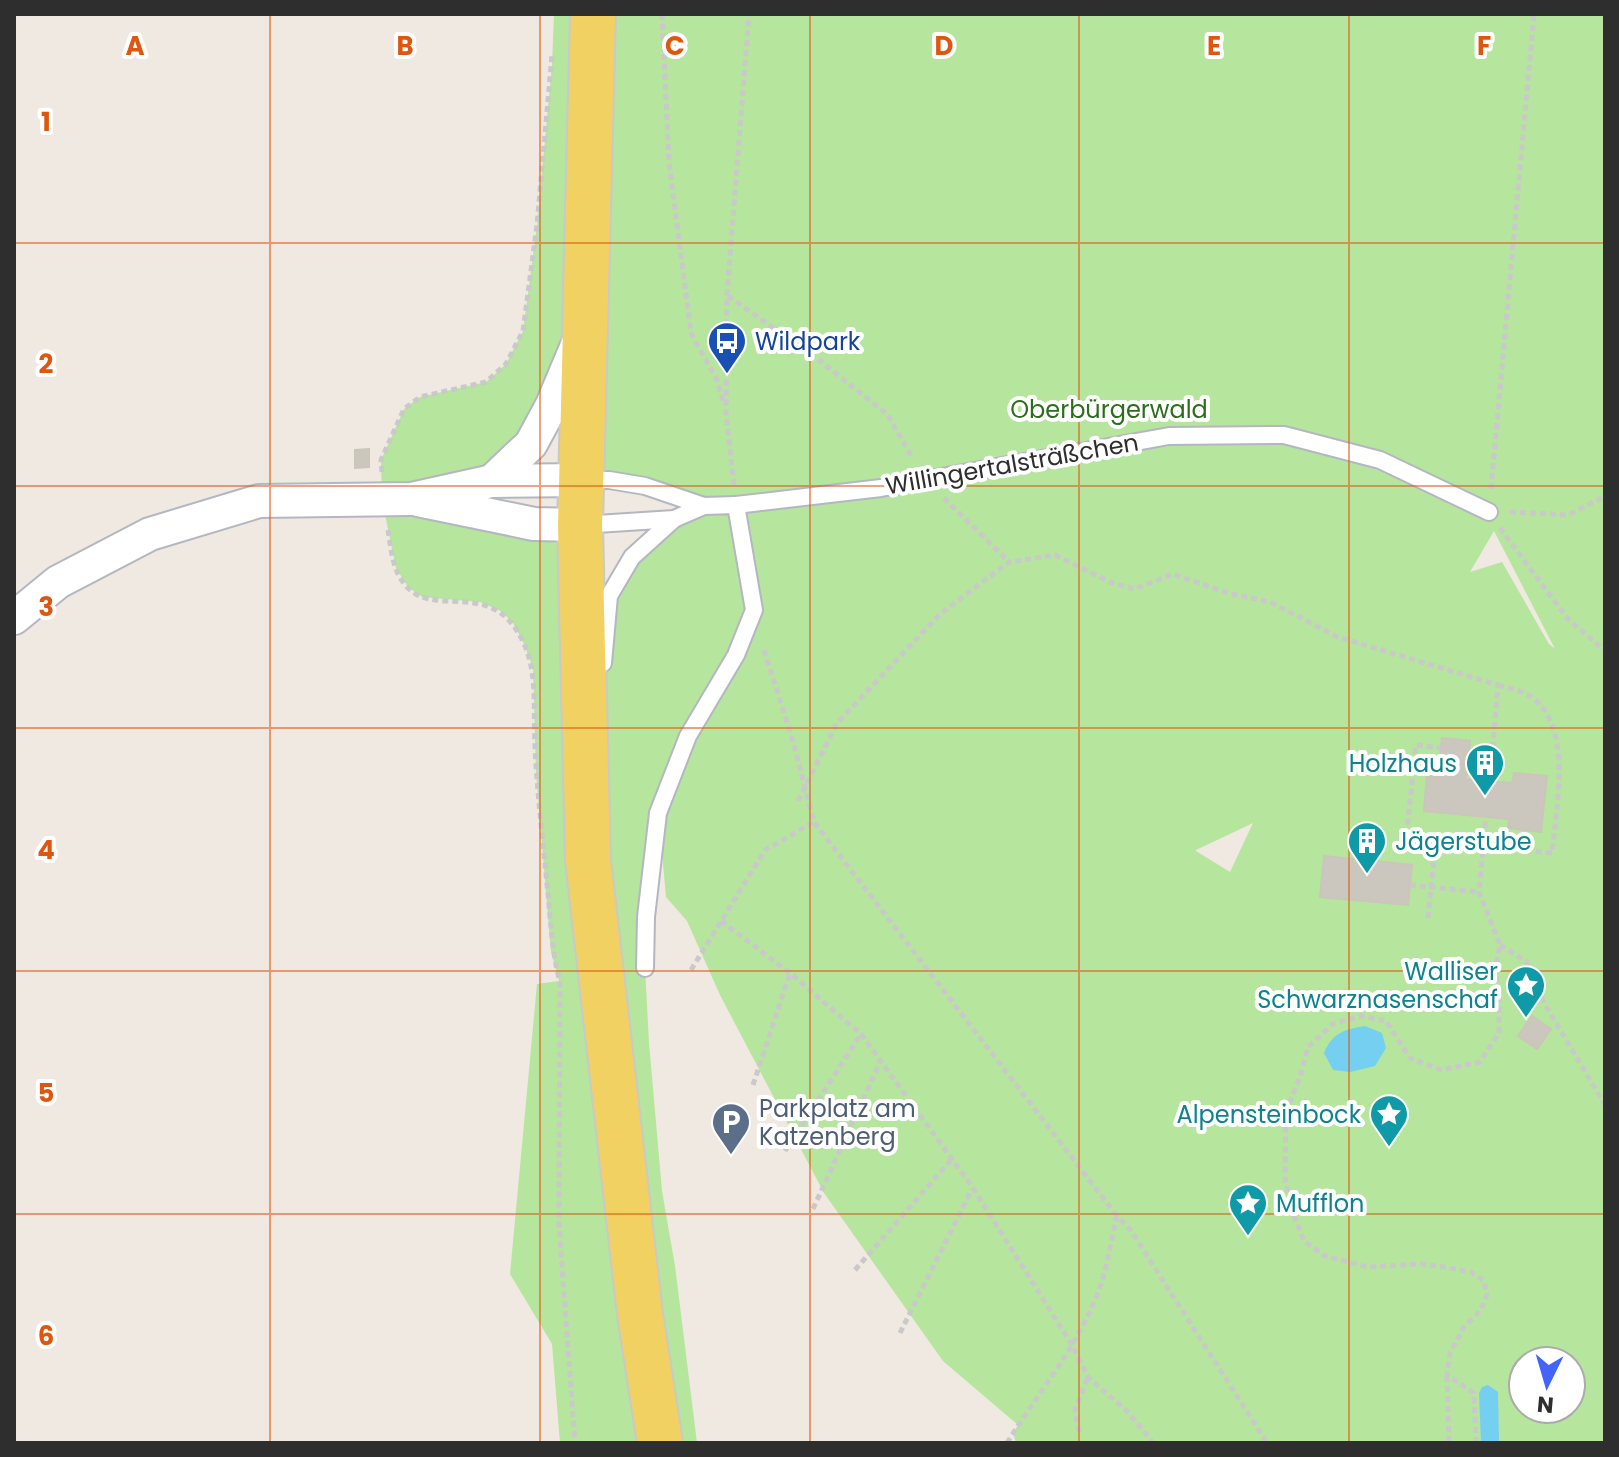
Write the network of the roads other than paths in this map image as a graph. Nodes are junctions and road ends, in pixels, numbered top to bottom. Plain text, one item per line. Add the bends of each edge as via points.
1 (593, 14) edge
2 (584, 329) junction
3 (581, 480) junction
4 (492, 481) junction
5 (397, 499) junction
6 (736, 505) junction
7 (704, 506) junction
8 (1489, 512) road end
9 (674, 519) junction
10 (580, 525) junction
11 (14, 618) edge
12 (602, 673) dead end
13 (601, 702) dead end
14 (588, 860) junction
15 (645, 968) dead end
16 (660, 1443) edge

1 - 2 main road
2 - 3 main road
2 - 4 street via 531,444
3 - 4 street
3 - 7 lane via 645,486
3 - 10 main road
4 - 5 street
5 - 10 street via 534,524
5 - 11 street via 259,501 150,534 58,582
6 - 7 lane, Willingertalsträßchen
6 - 8 lane, Willingertalsträßchen via 881,488 1169,436 1284,435 1380,460
6 - 15 lane via 754,610 736,655 688,736 658,813
7 - 9 lane
9 - 10 lane
9 - 12 lane via 632,557 609,596
10 - 14 main road
13 - 14 lane via 600,786
14 - 16 main road via 640,1314

